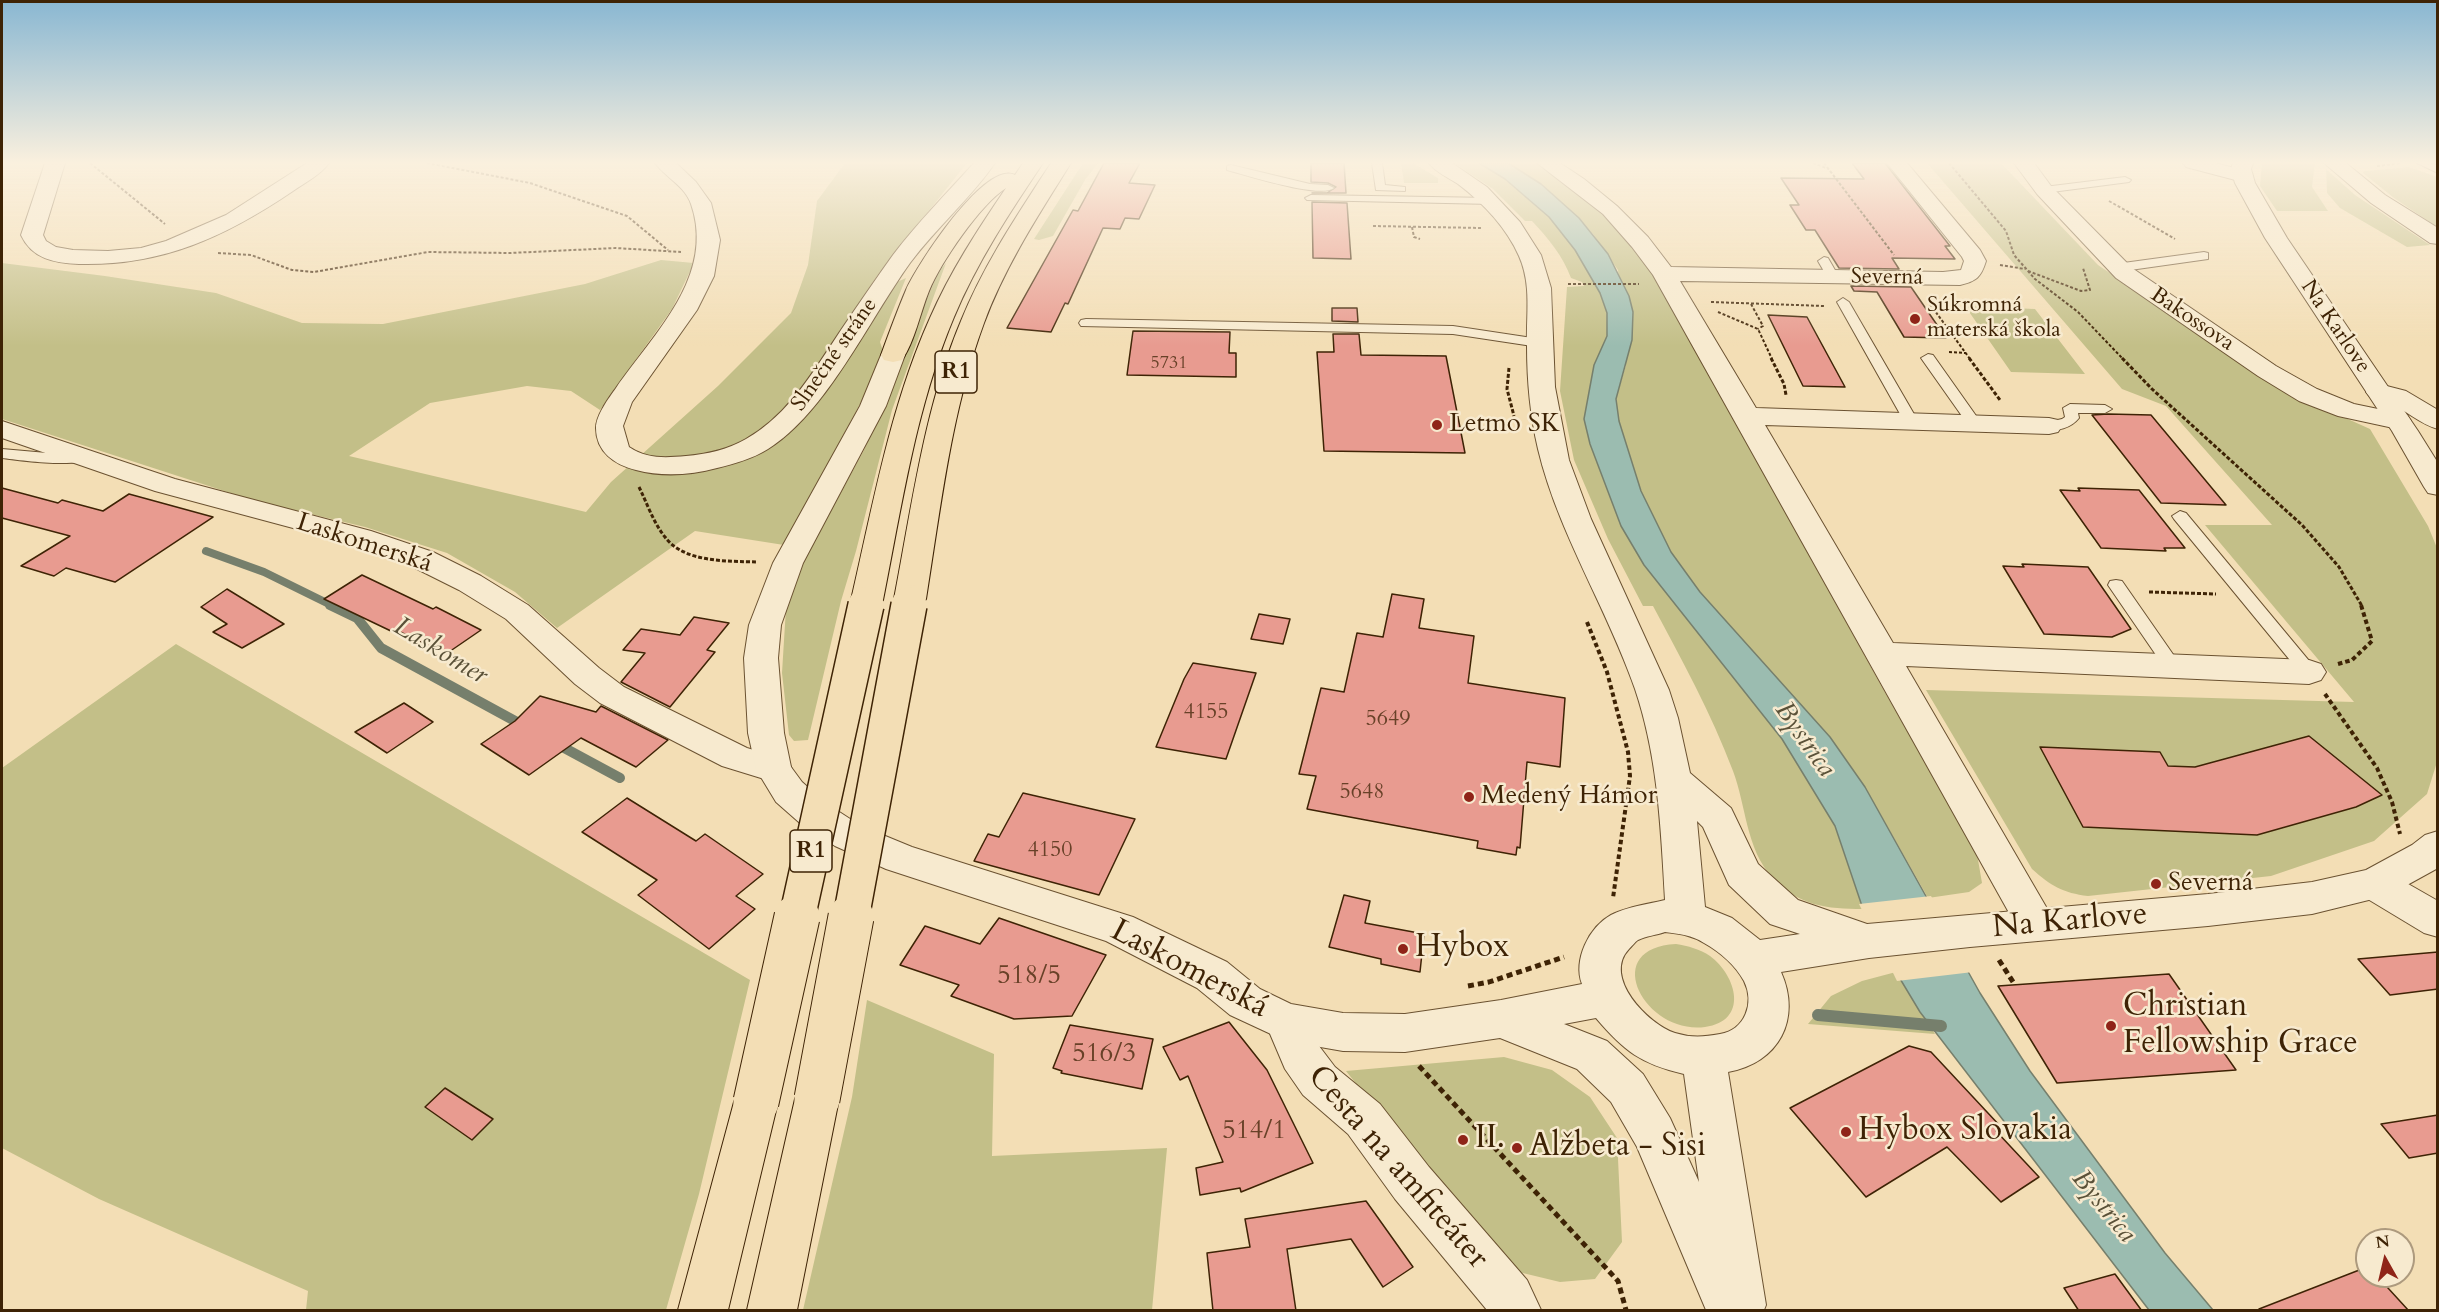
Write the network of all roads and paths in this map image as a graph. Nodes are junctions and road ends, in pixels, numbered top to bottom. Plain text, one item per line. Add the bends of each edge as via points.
1 (35, 224) edge
2 (166, 224) edge
3 (225, 224) edge
4 (637, 224) edge
5 (707, 224) edge
6 (932, 224) edge
7 (961, 224) edge
8 (988, 224) edge
9 (993, 224) edge
10 (1022, 224) edge
11 (1511, 224) edge
12 (1623, 224) edge
13 (1947, 224) edge
14 (2000, 224) edge
15 (2076, 224) edge
16 (2149, 224) edge
17 (2268, 224) edge
18 (2416, 224) edge
19 (1373, 226) dead end
20 (1412, 227) junction
21 (1489, 228) dead end
22 (2438, 238) edge
23 (1420, 239) dead end
24 (189, 241) junction
25 (979, 246) junction
26 (669, 251) junction
27 (709, 255) junction
28 (2204, 256) joint
29 (2116, 268) junction
30 (2028, 271) junction
31 (1651, 279) junction
32 (2138, 283) junction
33 (1568, 284) dead end
34 (1704, 302) dead end
35 (1751, 304) junction
36 (1845, 304) joint
37 (1714, 310) dead end
38 (1086, 323) dead end
39 (1758, 329) junction
40 (1539, 343) junction
41 (893, 355) joint
42 (1928, 358) dead end
43 (2379, 392) junction
44 (1787, 400) dead end
45 (2104, 409) dead end
46 (1747, 416) junction
47 (1911, 422) junction
48 (2438, 422) edge
49 (1974, 423) junction
50 (2400, 423) junction
51 (2049, 426) joint
52 (2, 429) edge
53 (2438, 435) edge
54 (2, 454) edge
55 (622, 455) junction
56 (84, 457) junction
57 (2438, 488) edge
58 (2180, 516) dead end
59 (788, 563) junction
60 (2119, 588) joint
61 (2245, 594) junction
62 (1586, 618) dead end
63 (1883, 654) junction
64 (2173, 667) junction
65 (2308, 672) junction
66 (774, 768) junction
67 (1675, 780) junction
68 (2400, 836) dead end
69 (2438, 846) edge
70 (2375, 884) junction
71 (1609, 906) dead end
72 (1686, 918) junction
73 (2438, 921) edge
74 (2036, 924) junction
75 (1869, 941) junction
76 (1984, 943) junction
77 (1569, 955) dead end
78 (1752, 959) junction
79 (2015, 985) dead end
80 (1466, 987) dead end
81 (1606, 997) junction
82 (1501, 1019) junction
83 (1286, 1022) junction
84 (1704, 1058) junction
85 (1414, 1061) dead end
86 (703, 1311) edge
87 (772, 1311) edge
88 (1516, 1311) edge
89 (1626, 1311) edge
90 (1731, 1311) edge
91 (1741, 1311) edge

1 - 24 street via 32,235 35,244 62,256 106,258 162,250
2 - 24 path
3 - 24 street
4 - 26 path
5 - 27 street
6 - 55 street, Slnečné stráne via 904,256 815,389 782,428 741,454 684,466 660,467
7 - 41 highway via 934,259 918,289
8 - 25 highway
9 - 25 highway, R1
10 - 87 highway, R1, bridge via 972,322 945,415 817,1098
11 - 40 street via 1540,282
12 - 31 street via 1640,242
13 - 31 street, Severná via 1975,261 1971,274 1960,278 1828,269
14 - 30 path via 2014,255
15 - 29 street, Bakossova
16 - 28 path
17 - 43 street, Na Karlove
18 - 22 street
19 - 20 path
20 - 21 path
20 - 23 path via 1414,237
24 - 26 path via 199,252 260,258 290,272 307,273 428,252 616,248
25 - 86 highway, R1, bridge via 941,318 910,414 756,1102
26 - 27 path
27 - 55 street via 686,308 614,409 608,436
28 - 29 lane
29 - 32 street, Bakossova
30 - 32 path via 2081,291 2090,290 2082,266 2115,280
30 - 65 path via 2078,312 2152,389 2302,525 2339,567 2364,609 2372,641 2352,660
31 - 33 path
31 - 46 street
32 - 50 street, Bakossova via 2308,395
34 - 35 path
35 - 36 path
35 - 39 path via 1762,326
36 - 47 lane
37 - 39 path
38 - 40 lane via 1453,330
39 - 44 path via 1784,384
40 - 67 street via 1555,458 1574,513 1652,691
41 - 59 street, Laskomerská via 873,406
42 - 49 lane
43 - 48 street, Bakossova via 2397,397
43 - 50 street, Na Karlove
45 - 51 lane via 2070,408 2072,418 2067,423
46 - 47 street
46 - 63 street
47 - 49 street
48 - 50 street, Bakossova
49 - 51 street
50 - 53 street, Bakossova
50 - 57 street, Na Karlove
52 - 56 street, Laskomerská
54 - 56 lane, Laskomerská
55 - 59 path via 667,540 689,554 720,561
56 - 66 street, Laskomerská via 165,485 379,542 422,559 517,612 612,695 735,758
58 - 61 lane
59 - 66 street, Laskomerská via 765,625 761,658 766,733
60 - 61 path
60 - 64 lane
61 - 65 lane
62 - 71 path via 1607,672 1628,752 1628,787
63 - 64 street
63 - 74 street
64 - 65 street
65 - 68 path via 2377,768 2392,802
66 - 83 street, Laskomerská via 789,792 848,836 900,858 1119,929 1212,975 1245,1002
67 - 72 street
67 - 75 street, Na Karlove via 1718,818 1743,874 1784,912
69 - 70 street, Na Karlove
70 - 73 street
70 - 74 street, Na Karlove via 2312,898
72 - 78 street via 1722,933
72 - 81 street via 1645,918 1614,933 1600,962
74 - 76 street, Na Karlove
75 - 76 street, Na Karlove
75 - 78 street, Na Karlove
76 - 79 path
77 - 80 path
78 - 84 street via 1769,995 1768,1014 1761,1032 1748,1046
81 - 82 street, Laskomerská
81 - 84 street via 1617,1016 1642,1037 1680,1055
82 - 83 street, Laskomerská via 1371,1034
82 - 90 street via 1592,1055 1627,1088 1654,1132
83 - 88 street, Cesta na amfiteáter via 1300,1055 1319,1081 1364,1119
84 - 91 street
85 - 89 path via 1618,1281

